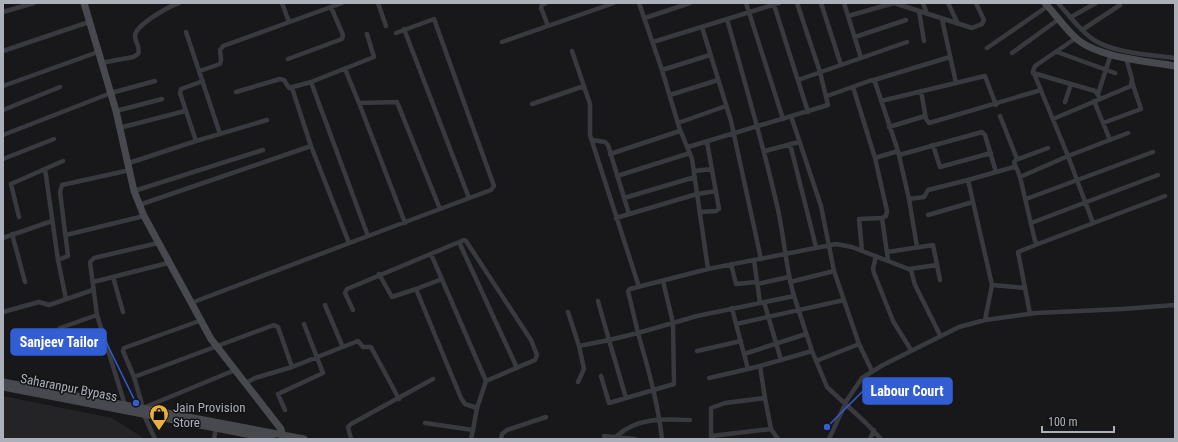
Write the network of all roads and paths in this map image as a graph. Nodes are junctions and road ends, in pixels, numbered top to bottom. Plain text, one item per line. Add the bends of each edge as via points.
1 (34, 3) edge
2 (84, 3) edge
3 (179, 3) edge
4 (282, 3) edge
5 (342, 3) edge
6 (378, 3) edge
7 (546, 3) edge
8 (614, 3) edge
9 (639, 3) edge
10 (690, 3) edge
11 (746, 3) edge
12 (797, 3) edge
13 (821, 3) edge
14 (844, 3) edge
15 (923, 3) edge
16 (948, 3) edge
17 (976, 3) edge
18 (1058, 3) edge
19 (1096, 3) edge
20 (776, 4) edge
21 (1047, 4) edge
22 (675, 5) edge
23 (1120, 5) dead end
24 (331, 7) junction
25 (918, 11) junction
26 (3, 12) edge
27 (749, 12) junction
28 (927, 14) junction
29 (848, 16) junction
30 (1071, 17) junction
31 (645, 18) junction
32 (726, 19) junction
33 (942, 19) junction
34 (1059, 19) junction
35 (906, 20) dead end
36 (89, 22) junction
37 (289, 22) junction
38 (958, 24) junction
39 (386, 26) dead end
40 (548, 26) junction
41 (702, 27) junction
42 (404, 29) junction
43 (1082, 30) junction
44 (186, 32) dead end
45 (396, 32) dead end
46 (367, 34) dead end
47 (855, 37) junction
48 (1076, 38) junction
49 (924, 41) dead end
50 (502, 42) dead end
51 (653, 42) junction
52 (907, 42) dead end
53 (987, 48) dead end
54 (3, 51) edge
55 (572, 51) dead end
56 (98, 52) junction
57 (1056, 52) junction
58 (1012, 53) dead end
59 (1111, 54) junction
60 (710, 55) junction
61 (950, 57) junction
62 (861, 58) junction
63 (1126, 58) junction
64 (1175, 58) edge
65 (288, 59) dead end
66 (101, 63) junction
67 (841, 65) junction
68 (1175, 66) edge
69 (345, 69) junction
70 (662, 70) junction
71 (1107, 70) junction
72 (200, 71) junction
73 (820, 72) junction
74 (1033, 73) junction
75 (1115, 73) dead end
76 (718, 80) junction
77 (798, 80) junction
78 (874, 80) junction
79 (155, 81) dead end
80 (203, 81) junction
81 (311, 82) junction
82 (1132, 82) junction
83 (956, 83) junction
84 (1071, 84) junction
85 (3, 85) edge
86 (584, 86) junction
87 (60, 87) dead end
88 (853, 87) junction
89 (292, 88) junction
90 (1041, 90) junction
91 (921, 91) junction
92 (236, 92) dead end
93 (111, 93) junction
94 (670, 95) junction
95 (827, 96) junction
96 (1099, 96) junction
97 (162, 99) dead end
98 (881, 101) junction
99 (1094, 101) junction
100 (1065, 102) dead end
101 (359, 103) junction
102 (532, 104) dead end
103 (996, 105) junction
104 (726, 106) junction
105 (3, 110) edge
106 (116, 111) junction
107 (185, 111) junction
108 (808, 112) junction
109 (791, 116) junction
110 (925, 116) junction
111 (1000, 116) dead end
112 (783, 119) junction
113 (1053, 119) junction
114 (267, 120) dead end
115 (678, 123) junction
116 (1103, 123) junction
117 (758, 126) junction
118 (889, 127) junction
119 (119, 128) junction
120 (680, 131) junction
121 (733, 133) junction
122 (1128, 133) dead end
123 (220, 134) junction
124 (3, 135) edge
125 (54, 139) dead end
126 (592, 140) junction
127 (1110, 140) junction
128 (196, 141) junction
129 (707, 142) junction
130 (799, 142) junction
131 (790, 144) junction
132 (933, 145) junction
133 (311, 146) junction
134 (688, 148) junction
135 (1048, 148) dead end
136 (263, 150) dead end
137 (765, 151) junction
138 (1153, 152) dead end
139 (690, 153) junction
140 (898, 153) junction
141 (991, 153) junction
142 (610, 154) junction
143 (1068, 156) junction
144 (3, 158) edge
145 (875, 158) junction
146 (1017, 159) junction
147 (63, 161) dead end
148 (129, 166) junction
149 (1016, 168) junction
150 (45, 169) junction
151 (712, 169) junction
152 (694, 171) junction
153 (996, 172) junction
154 (1158, 175) dead end
155 (617, 176) junction
156 (695, 177) junction
157 (1020, 177) junction
158 (968, 180) junction
159 (1077, 180) junction
160 (134, 191) junction
161 (716, 191) junction
162 (697, 194) junction
163 (1165, 196) dead end
164 (469, 198) junction
165 (624, 198) junction
166 (909, 199) junction
167 (1026, 200) junction
168 (973, 202) junction
169 (1085, 202) junction
170 (139, 205) junction
171 (440, 209) junction
172 (700, 212) junction
173 (629, 214) junction
174 (928, 215) dead end
175 (144, 216) junction
176 (20, 217) dead end
177 (616, 218) junction
178 (882, 218) junction
179 (52, 221) junction
180 (405, 222) junction
181 (1031, 223) junction
182 (1093, 223) junction
183 (12, 234) junction
184 (66, 234) junction
185 (368, 236) junction
186 (3, 238) edge
187 (349, 242) junction
188 (458, 242) junction
189 (158, 243) junction
190 (1038, 244) junction
191 (828, 245) junction
192 (816, 247) junction
193 (917, 247) junction
194 (862, 251) junction
195 (887, 252) junction
196 (431, 254) junction
197 (786, 254) junction
198 (876, 256) junction
199 (761, 259) junction
200 (58, 260) junction
201 (754, 260) junction
202 (888, 260) junction
203 (168, 263) junction
204 (731, 264) junction
205 (937, 265) junction
206 (708, 269) junction
207 (909, 269) junction
208 (834, 271) junction
209 (379, 274) junction
210 (113, 277) junction
211 (442, 279) junction
212 (789, 279) junction
213 (940, 280) dead end
214 (663, 281) junction
215 (25, 282) dead end
216 (93, 282) junction
217 (757, 283) junction
218 (992, 285) junction
219 (639, 286) junction
220 (1025, 288) junction
221 (416, 289) junction
222 (93, 290) junction
223 (794, 296) junction
224 (66, 299) junction
225 (844, 300) junction
226 (598, 301) dead end
227 (762, 302) junction
228 (191, 303) junction
229 (325, 305) dead end
230 (1175, 305) edge
231 (732, 308) junction
232 (353, 310) dead end
233 (3, 312) edge
234 (123, 312) dead end
235 (568, 312) dead end
236 (799, 312) junction
237 (1030, 314) junction
238 (97, 315) junction
239 (768, 318) junction
240 (202, 320) junction
241 (985, 320) junction
242 (673, 323) junction
243 (304, 324) dead end
244 (736, 324) junction
245 (60, 328) dead end
246 (638, 333) junction
247 (806, 334) junction
248 (940, 335) junction
249 (609, 340) junction
250 (741, 341) junction
251 (776, 344) junction
252 (859, 344) junction
253 (216, 345) junction
254 (342, 346) junction
255 (579, 346) junction
256 (911, 350) junction
257 (697, 351) dead end
258 (812, 351) junction
259 (744, 354) junction
260 (316, 356) junction
261 (781, 360) junction
262 (816, 362) junction
263 (760, 366) junction
264 (292, 367) junction
265 (517, 368) junction
266 (748, 369) junction
267 (235, 370) junction
268 (872, 371) junction
269 (134, 376) junction
270 (601, 376) dead end
271 (709, 378) dead end
272 (433, 379) dead end
273 (486, 381) junction
274 (3, 382) edge
275 (578, 382) dead end
276 (246, 383) junction
277 (3, 387) edge
278 (654, 390) junction
279 (626, 398) junction
280 (765, 398) junction
281 (398, 399) junction
282 (125, 405) junction
283 (845, 405) junction
284 (477, 408) junction
285 (285, 410) dead end
286 (144, 411) junction
287 (546, 417) dead end
288 (660, 418) junction
289 (690, 420) dead end
290 (425, 423) dead end
291 (216, 428) junction
292 (772, 429) junction
293 (473, 430) junction
294 (874, 430) junction
295 (604, 436) dead end
296 (616, 436) junction
297 (283, 437) edge
298 (259, 438) edge
299 (711, 438) edge
300 (155, 439) edge
301 (214, 439) edge
302 (272, 439) edge
303 (304, 439) edge
304 (351, 439) edge
305 (471, 439) edge
306 (501, 439) edge
307 (635, 439) edge
308 (662, 439) edge
309 (778, 439) edge
310 (829, 439) edge
311 (870, 439) edge
312 (881, 439) edge

1 - 26 street
2 - 36 street
3 - 66 street via 155,16 137,30 135,36 140,50 138,54
4 - 37 street
5 - 24 street
6 - 39 street
7 - 40 street via 541,8
8 - 40 street
9 - 31 street
10 - 22 street
11 - 27 street
12 - 73 street
13 - 67 street
14 - 29 street
15 - 28 street
16 - 38 street
17 - 38 street via 983,18 982,24 972,28
18 - 30 street
19 - 30 street
20 - 27 street
20 - 77 street
21 - 34 street
21 - 53 street
22 - 31 street
23 - 43 street
24 - 37 street
24 - 65 street via 342,39
25 - 28 street
25 - 29 street via 891,3
25 - 49 street
27 - 32 street
27 - 112 street
28 - 33 street
29 - 47 street
30 - 43 street
31 - 51 street
32 - 41 street
32 - 117 street
33 - 38 street
33 - 61 street
34 - 48 street
34 - 58 street
35 - 47 street
36 - 54 street
36 - 56 street
37 - 72 street via 223,46 220,50 220,64
40 - 50 street
41 - 51 street
41 - 60 street
42 - 45 street
42 - 164 street
42 - 164 street via 432,19 435,22 494,186 491,190
43 - 64 street via 1105,46
44 - 72 street
46 - 69 street via 374,57
47 - 62 street
48 - 57 street
48 - 59 street via 1090,47
51 - 70 street
52 - 62 street
55 - 86 street
56 - 66 street
56 - 85 street
57 - 71 street
57 - 74 street via 1035,66
59 - 63 street
59 - 71 street
60 - 70 street
60 - 76 street
61 - 78 street
61 - 83 street
62 - 67 street
63 - 68 street
63 - 82 street
66 - 93 street
67 - 73 street
69 - 81 street
69 - 101 street
70 - 94 street
71 - 75 street
71 - 96 street
72 - 80 street
73 - 77 street
73 - 95 street
74 - 84 street
74 - 90 street
76 - 94 street
76 - 104 street
77 - 108 street
78 - 88 street
78 - 98 street
79 - 93 street
80 - 107 street via 180,90
80 - 123 street
81 - 89 street
81 - 185 street
82 - 96 street via 1127,88
82 - 116 street via 1141,108
83 - 91 street
83 - 103 street via 986,76
84 - 96 street via 1095,91
84 - 100 street
86 - 102 street
86 - 126 street via 591,110
87 - 105 street
88 - 95 street
88 - 145 street
89 - 92 street via 288,88 281,79
89 - 133 street
90 - 103 street
90 - 113 street
91 - 98 street
91 - 110 street
93 - 106 street
93 - 124 street
94 - 115 street
95 - 108 street via 828,105
96 - 99 street
97 - 106 street
98 - 118 street
99 - 113 street
99 - 116 street
101 - 171 street via 397,102
101 - 180 street
103 - 110 street via 932,123 927,123
104 - 115 street
104 - 121 street
106 - 119 street
107 - 119 street
107 - 128 street
108 - 109 street
109 - 112 street
109 - 130 street
110 - 118 street
111 - 146 street
112 - 117 street
113 - 143 street
114 - 123 street
115 - 120 street
116 - 127 street
117 - 121 street
117 - 137 street
118 - 140 street
119 - 148 street
120 - 134 street
120 - 142 street
121 - 129 street
121 - 199 street
122 - 127 street
123 - 128 street
125 - 144 street
126 - 142 street via 606,144
126 - 177 street
127 - 143 street
128 - 148 street
129 - 134 street
129 - 151 street
130 - 131 street
130 - 191 street via 820,201
131 - 137 street
131 - 192 street
132 - 140 street
132 - 141 street via 982,132 986,135
132 - 141 street via 940,167
133 - 170 street
133 - 187 street
134 - 139 street
135 - 146 street
136 - 160 street
137 - 197 street via 784,232
138 - 159 street
139 - 152 street
139 - 155 street
140 - 145 street
140 - 166 street
141 - 153 street
142 - 155 street
143 - 157 street
143 - 159 street
145 - 178 street via 887,211 886,216
146 - 149 street via 1014,162
147 - 150 street
148 - 160 street
148 - 184 street via 78,183 62,185 60,192
149 - 153 street
149 - 157 street
150 - 176 street via 11,184
150 - 179 street
151 - 152 street
151 - 161 street
152 - 156 street
153 - 158 street
154 - 169 street
155 - 165 street
156 - 162 street
156 - 165 street
157 - 167 street
158 - 166 street via 928,190 924,198
158 - 168 street
159 - 167 street
159 - 169 street
160 - 170 street
161 - 162 street
161 - 172 street via 719,209
162 - 172 street
162 - 173 street
163 - 182 street
164 - 171 street
165 - 173 street
166 - 193 street
167 - 181 street
168 - 174 street
168 - 218 street
169 - 181 street
169 - 182 street
170 - 175 street
171 - 180 street
172 - 206 street
173 - 177 street
175 - 184 street
175 - 189 street
177 - 219 street
178 - 194 street via 859,219
178 - 195 street
179 - 183 street
179 - 200 street
180 - 185 street
181 - 190 street via 1034,241
182 - 190 street
183 - 186 street
183 - 215 street
184 - 200 street via 68,256
185 - 187 street
187 - 228 street
188 - 196 street
188 - 265 street
188 - 265 street via 464,240 470,245 531,340 536,358
189 - 203 street
189 - 216 street via 92,260 90,262
190 - 220 street via 1018,252
191 - 192 street
191 - 194 street via 841,244
191 - 208 street
192 - 197 street
193 - 195 street
193 - 205 street via 933,245
194 - 198 street
195 - 202 street
196 - 209 street
196 - 211 street
197 - 199 street
197 - 212 street
198 - 202 street
198 - 256 street via 874,274 893,321
199 - 201 street
200 - 224 street
201 - 204 street
201 - 217 street
202 - 207 street
203 - 210 street
203 - 228 street
204 - 206 street
204 - 217 street via 736,284
205 - 207 street
205 - 213 street
206 - 214 street
207 - 248 street via 913,272 915,284
208 - 212 street
208 - 225 street
209 - 221 street via 392,297
209 - 232 street via 346,289 345,293
210 - 216 street
210 - 234 street
211 - 221 street
211 - 273 street
212 - 217 street
212 - 223 street
214 - 219 street
214 - 242 street
216 - 222 street
217 - 227 street
218 - 220 street
218 - 241 street
219 - 246 street via 627,292
220 - 237 street
221 - 284 street via 461,398 465,404
222 - 224 street
222 - 238 street
223 - 227 street
223 - 236 street
224 - 233 street via 48,305 39,302
225 - 236 street
225 - 252 street
226 - 249 street
227 - 231 street
227 - 239 street
228 - 240 street
229 - 254 street
230 - 237 street
231 - 242 street
231 - 244 street
235 - 255 street
236 - 239 street
236 - 247 street
237 - 241 street
238 - 245 street
238 - 282 street
239 - 244 street
239 - 251 street
240 - 253 street
240 - 269 street via 125,347 123,351
241 - 248 street
242 - 246 street
242 - 278 street via 675,382 673,385
243 - 260 street
244 - 250 street
246 - 249 street
246 - 278 street
247 - 251 street
247 - 258 street
248 - 256 street
249 - 255 street
249 - 279 street
250 - 257 street
250 - 259 street
251 - 259 street
251 - 261 street
252 - 262 street
252 - 268 street
253 - 264 street via 276,325
253 - 267 street
253 - 269 street
254 - 260 street
254 - 281 street via 358,340 363,347 371,347
255 - 275 street via 584,369
256 - 268 street
258 - 261 street
258 - 262 street
259 - 266 street
260 - 264 street
260 - 285 street via 323,371 322,375 278,394
261 - 263 street
262 - 283 street via 825,384
263 - 266 street
263 - 280 street
264 - 276 street
265 - 273 street
266 - 271 street
267 - 276 street
267 - 286 street
268 - 283 street via 855,387
269 - 286 street
270 - 279 street via 608,402
272 - 281 street
273 - 284 street
274 - 282 street
276 - 297 street via 281,429
277 - 286 street, Saharanpur Bypass
278 - 279 street
278 - 288 street
280 - 292 street
280 - 299 street via 713,406
281 - 304 street via 351,424 348,427
282 - 286 street
283 - 294 street
283 - 310 street
284 - 293 street
286 - 291 street, Saharanpur Bypass
286 - 297 street
286 - 300 street
287 - 306 street via 507,430
288 - 289 street
288 - 296 street via 643,422
288 - 308 street
290 - 293 street
291 - 298 street, Saharanpur Bypass
291 - 301 street
292 - 299 street
292 - 309 street
293 - 305 street
294 - 311 street
294 - 312 street
295 - 296 street
296 - 307 street
297 - 303 street
298 - 302 street, Saharanpur Bypass

